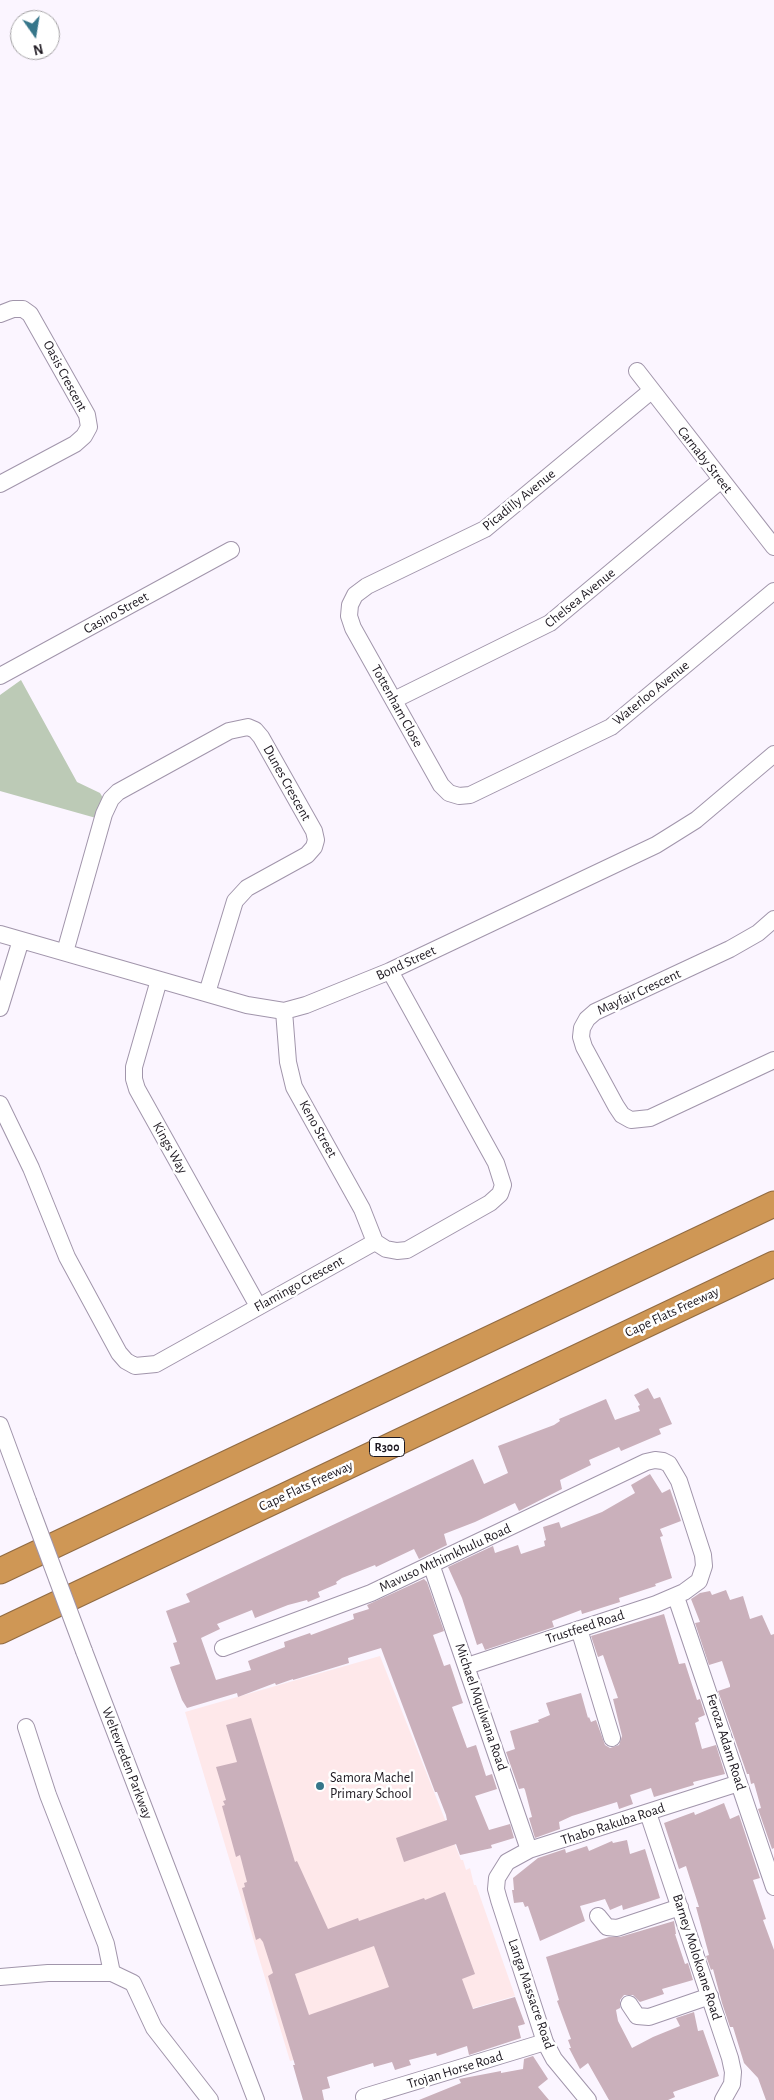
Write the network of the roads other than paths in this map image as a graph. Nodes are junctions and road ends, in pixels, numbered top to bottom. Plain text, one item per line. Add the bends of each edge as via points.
1 (0, 314) edge
2 (637, 371) dead end
3 (651, 391) junction
4 (721, 480) junction
5 (0, 484) edge
6 (774, 547) edge
7 (231, 550) dead end
8 (774, 591) edge
9 (350, 606) joint
10 (0, 676) edge
11 (394, 700) junction
12 (774, 754) edge
13 (460, 796) joint
14 (774, 919) edge
15 (0, 934) edge
16 (21, 940) junction
17 (66, 952) junction
18 (390, 971) junction
19 (159, 980) junction
20 (207, 993) junction
21 (0, 1008) edge
22 (284, 1010) junction
23 (774, 1060) edge
24 (0, 1104) edge
25 (774, 1204) edge
26 (375, 1242) junction
27 (774, 1264) edge
28 (258, 1306) junction
29 (0, 1426) edge
30 (432, 1564) junction
31 (0, 1571) edge
32 (699, 1580) joint
33 (676, 1596) junction
34 (579, 1630) junction
35 (0, 1631) edge
36 (223, 1648) dead end
37 (467, 1666) junction
38 (26, 1727) dead end
39 (612, 1738) dead end
40 (739, 1783) junction
41 (648, 1813) junction
42 (529, 1850) junction
43 (497, 1878) joint
44 (774, 1887) edge
45 (680, 1907) junction
46 (598, 1916) dead end
47 (112, 1973) junction
48 (0, 1977) edge
49 (710, 1996) junction
50 (628, 2004) dead end
51 (545, 2042) junction
52 (364, 2097) dead end
53 (210, 2100) edge
54 (256, 2100) edge
55 (588, 2100) edge
56 (723, 2100) edge

1 - 5 street, Oasis Crescent via 13,309 30,314 86,415 89,427 76,444
2 - 3 street, Carnaby Street
3 - 4 street, Carnaby Street
3 - 9 street, Picadilly Avenue via 485,529 366,586 355,595
4 - 6 street, Carnaby Street
4 - 11 street, Chelsea Avenue via 550,623
7 - 10 street, Casino Street
8 - 13 street, Waterloo Avenue via 611,727 484,790
9 - 11 street, Tottenham Close via 353,628
11 - 13 street, Tottenham Close via 441,785 449,793
12 - 18 street, Bond Street via 678,832
14 - 23 street, Mayfair Crescent via 730,950 595,1012 587,1019 581,1037 616,1106 630,1120 650,1118
15 - 16 street, Bond Street
16 - 17 street, Bond Street
16 - 21 street
17 - 19 street, Bond Street
17 - 20 street, Dunes Crescent via 111,799 118,792 229,731 248,727 262,737 316,840 307,855 247,888 235,901
18 - 22 street, Bond Street via 329,998
18 - 26 street via 496,1163 503,1185 500,1194 490,1203 407,1250 386,1249
19 - 20 street, Bond Street
19 - 28 street, Kings Way via 134,1067 137,1089
20 - 22 street, Bond Street via 247,1005
22 - 26 street, Keno Street via 288,1062 294,1087 362,1209
24 - 28 street, Flamingo Crescent via 42,1193 67,1257 126,1361 135,1366 156,1364
25 - 31 highway
26 - 28 street, Flamingo Crescent
27 - 35 highway, Cape Flats Freeway / R300
29 - 54 street, Weltevreden Parkway, bridge
30 - 32 street, Mavuso Mthimkhulu Road via 646,1462 662,1461 669,1464 679,1481 703,1556 704,1566
30 - 36 street, Mavuso Mthimkhulu Road via 344,1604
30 - 37 street, Michael Mqulwana Road
32 - 33 street, Trustfeed Road
33 - 34 street, Trustfeed Road
33 - 40 street, Feroza Adam Road
34 - 37 street, Trustfeed Road
34 - 39 street
37 - 42 street, Michael Mqulwana Road
38 - 47 street via 48,1795 106,1944
40 - 41 street, Thabo Rakuba Road
40 - 44 street, Feroza Adam Road
41 - 42 street, Thabo Rakuba Road
41 - 45 street, Barney Molokoane Road
42 - 43 street, Thabo Rakuba Road via 507,1862
43 - 51 street, Langa Massacre Road via 499,1900
45 - 46 street via 617,1928 606,1927
45 - 49 street, Barney Molokoane Road
47 - 48 street
47 - 53 street via 133,1983 154,2028
49 - 50 street via 649,2017 638,2016
49 - 56 street, Barney Molokoane Road via 733,2072 732,2084
51 - 52 street, Trojan Horse Road
51 - 55 street, Langa Massacre Road via 554,2059

